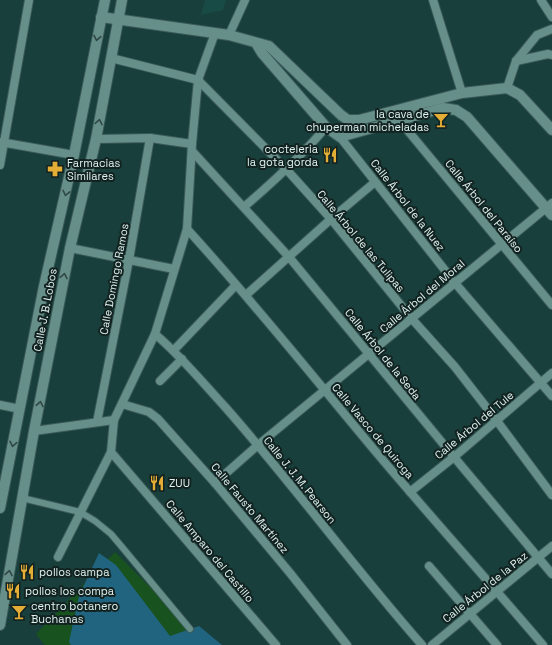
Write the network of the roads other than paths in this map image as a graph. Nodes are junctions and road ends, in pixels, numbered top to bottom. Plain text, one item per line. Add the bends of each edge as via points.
1 (29, 0) edge
2 (105, 0) edge
3 (122, 0) edge
4 (245, 0) edge
5 (432, 0) edge
6 (541, 0) edge
7 (101, 17) junction
8 (552, 17) edge
9 (118, 19) junction
10 (552, 29) edge
11 (215, 33) junction
12 (229, 35) junction
13 (256, 43) junction
14 (552, 55) edge
15 (111, 58) junction
16 (516, 61) junction
17 (198, 80) junction
18 (507, 88) junction
19 (462, 93) junction
20 (400, 120) junction
21 (326, 127) junction
22 (552, 130) edge
23 (340, 137) junction
24 (150, 138) junction
25 (96, 139) junction
26 (2, 143) edge
27 (192, 148) junction
28 (74, 155) junction
29 (0, 165) edge
30 (287, 170) junction
31 (375, 182) junction
32 (244, 208) junction
33 (550, 209) edge
34 (331, 219) junction
35 (187, 229) junction
36 (501, 245) junction
37 (70, 248) junction
38 (289, 257) junction
39 (129, 260) junction
40 (174, 269) junction
41 (455, 283) junction
42 (236, 285) junction
43 (246, 295) junction
44 (552, 305) edge
45 (412, 319) junction
46 (155, 334) junction
47 (174, 350) junction
48 (369, 354) junction
49 (182, 359) junction
50 (552, 374) edge
51 (160, 381) dead end
52 (541, 382) junction
53 (324, 390) junction
54 (552, 396) edge
55 (122, 404) junction
56 (0, 405) edge
57 (20, 409) junction
58 (114, 420) junction
59 (497, 421) junction
60 (97, 422) junction
61 (34, 431) junction
62 (258, 445) junction
63 (112, 452) junction
64 (454, 457) junction
65 (215, 483) junction
66 (410, 492) junction
67 (552, 495) edge
68 (22, 498) junction
69 (0, 508) edge
70 (80, 512) junction
71 (552, 546) edge
72 (58, 557) dead end
73 (538, 557) junction
74 (429, 566) dead end
75 (552, 574) edge
76 (497, 591) junction
77 (470, 613) junction
78 (0, 625) edge
79 (190, 629) dead end
80 (276, 645) edge
81 (346, 645) edge
82 (422, 645) edge
83 (432, 645) edge
84 (497, 645) edge
85 (543, 645) edge

1 - 26 street
2 - 7 main road, Calle J. B. Lobos
3 - 9 main road, Calle J. B. Lobos
4 - 12 street
5 - 19 street
6 - 8 street
7 - 9 main road
7 -> 28 main road, Calle J. B. Lobos
9 - 11 main road
9 - 15 main road, Calle J. B. Lobos
10 - 16 street via 537,35
11 - 12 main road
11 - 17 street
12 - 13 main road
13 - 19 main road via 269,46 348,120 359,120
13 - 21 main road
14 - 16 street
15 - 17 street
25 -> 15 main road, Calle J. B. Lobos
16 - 18 street
17 - 27 street
17 - 30 street, Calle Árbol de las Tulipas
18 - 19 main road
18 - 22 main road via 520,95
20 - 23 main road
20 - 33 main road via 443,108 456,110 467,117
20 - 36 street, Calle Árbol del Paraíso
21 - 23 main road
21 - 30 street
23 - 31 street, Calle Árbol de la Nuez
24 - 25 street
24 - 27 street
24 - 39 street, Calle Domingo Ramos
25 - 37 main road, Calle J. B. Lobos
26 - 28 street
26 - 29 street
27 - 32 street, Calle Árbol de la Seda
27 - 35 street
28 -> 57 main road, Calle J. B. Lobos via 44,286
30 - 32 street
30 - 34 street, Calle Árbol de las Tulipas
31 - 34 street
31 - 41 street, Calle Árbol de la Nuez
32 - 38 street, Calle Árbol de la Seda
33 - 36 street, Calle Árbol del Moral
34 - 38 street
34 - 45 street, Calle Árbol de las Tulipas
35 - 40 street
35 - 42 street, Calle Vasco de Quiroga
36 - 41 street, Calle Árbol del Moral
36 - 44 street, Calle Árbol del Paraíso
37 - 39 street
61 -> 37 main road, Calle J. B. Lobos
38 - 43 street
38 - 48 street, Calle Árbol de la Seda
39 - 40 street
39 - 60 street, Calle Domingo Ramos
40 - 46 street
41 - 45 street, Calle Árbol del Moral
41 - 52 street, Calle Árbol de la Nuez
42 - 43 street, Calle Vasco de Quiroga
42 - 47 street
43 - 53 street, Calle Vasco de Quiroga
45 - 48 street, Calle Árbol del Moral
45 - 59 street, Calle Árbol de las Tulipas via 455,367
46 - 47 street, Calle J. J. M. Pearson
46 - 55 street
47 - 49 street, Calle J. J. M. Pearson
48 - 53 street, Calle Árbol del Moral
48 - 64 street, Calle Árbol de la Seda
49 - 51 street
49 - 62 street, Calle J. J. M. Pearson
50 - 52 street, Calle Árbol del Tule
52 - 54 street, Calle Árbol de la Nuez
52 - 59 street, Calle Árbol del Tule
53 - 62 street, Calle Árbol del Moral
53 - 66 street, Calle Vasco de Quiroga
55 - 58 street
55 - 65 street, Calle Fausto Martínez via 148,412 158,419
56 - 57 street
57 -> 69 main road, Calle J. B. Lobos
58 - 60 street
58 - 63 street
59 - 64 street, Calle Árbol del Tule
59 - 67 street, Calle Árbol de las Tulipas
60 - 61 street
61 - 68 main road, Calle J. B. Lobos
62 - 65 street, Calle Árbol del Moral
62 - 82 street, Calle J. J. M. Pearson via 385,604
63 - 70 street
63 - 80 street, Calle Amparo del Castillo
64 - 66 street, Calle Árbol del Tule
64 - 73 street, Calle Árbol de la Seda
65 - 81 street, Calle Fausto Martínez
66 - 76 street, Calle Vasco de Quiroga
68 - 70 street
78 -> 68 main road, Calle J. B. Lobos
70 - 72 street
70 - 79 street via 111,534
71 - 73 street, Calle Árbol de la Paz
73 - 75 street, Calle Árbol de la Seda
73 - 76 street, Calle Árbol de la Paz
74 - 77 street
76 - 77 street, Calle Árbol de la Paz
76 - 85 street, Calle Vasco de Quiroga
77 - 83 street, Calle Árbol de la Paz
77 - 84 street

